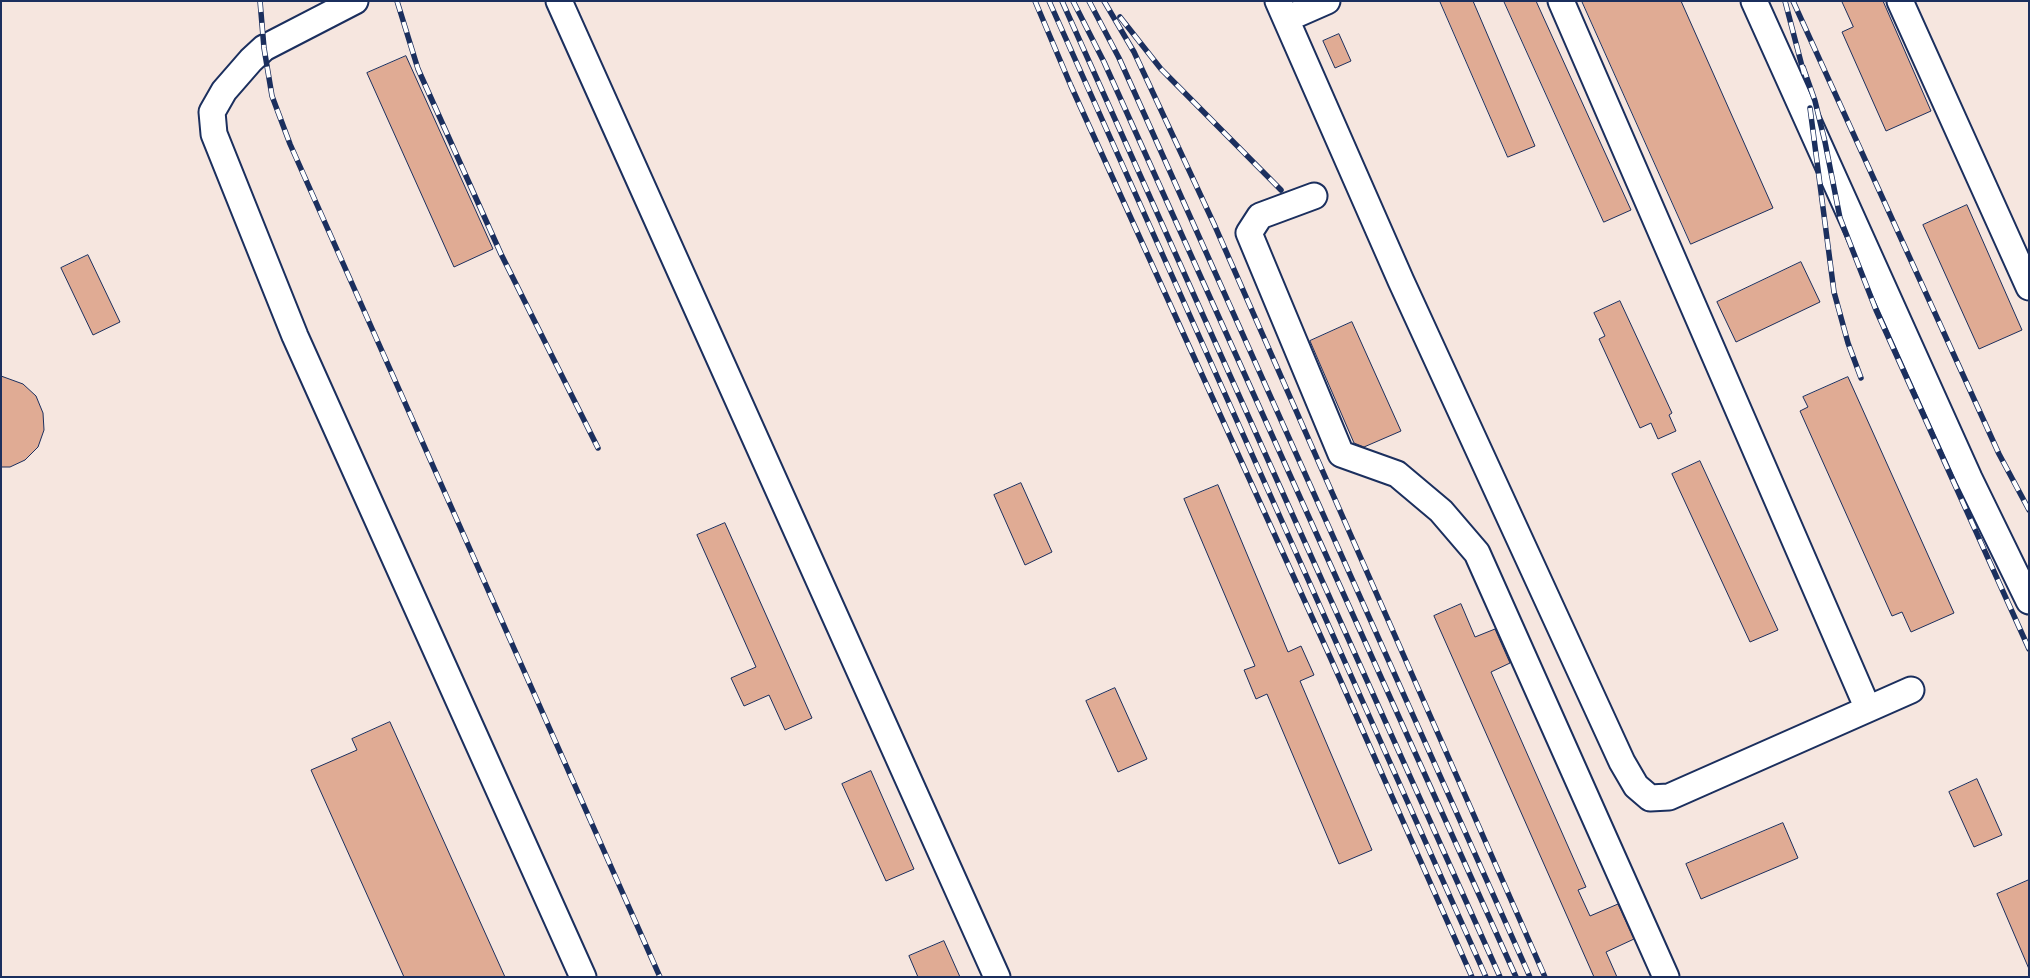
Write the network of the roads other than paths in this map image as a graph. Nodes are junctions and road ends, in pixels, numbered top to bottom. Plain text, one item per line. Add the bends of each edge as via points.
1 (354, 1) edge
2 (559, 1) edge
3 (1327, 1) edge
4 (1561, 1) edge
5 (1754, 1) edge
6 (1900, 1) edge
7 (1282, 10) edge
8 (1314, 196) dead end
9 (2029, 287) edge
10 (2029, 601) edge
11 (1911, 690) dead end
12 (1868, 709) junction
13 (583, 977) edge
14 (997, 977) edge
15 (1666, 977) edge

1 - 13 lane via 264,48 251,60 224,91 212,112 214,134 295,336
2 - 14 lane
3 - 7 lane
4 - 12 lane
5 - 10 lane via 1969,478
6 - 9 lane
7 - 12 lane via 1401,281 1622,762 1636,786 1650,798 1669,798
8 - 15 lane via 1260,216 1249,233 1341,454 1397,474 1440,511 1477,553
11 - 12 lane

